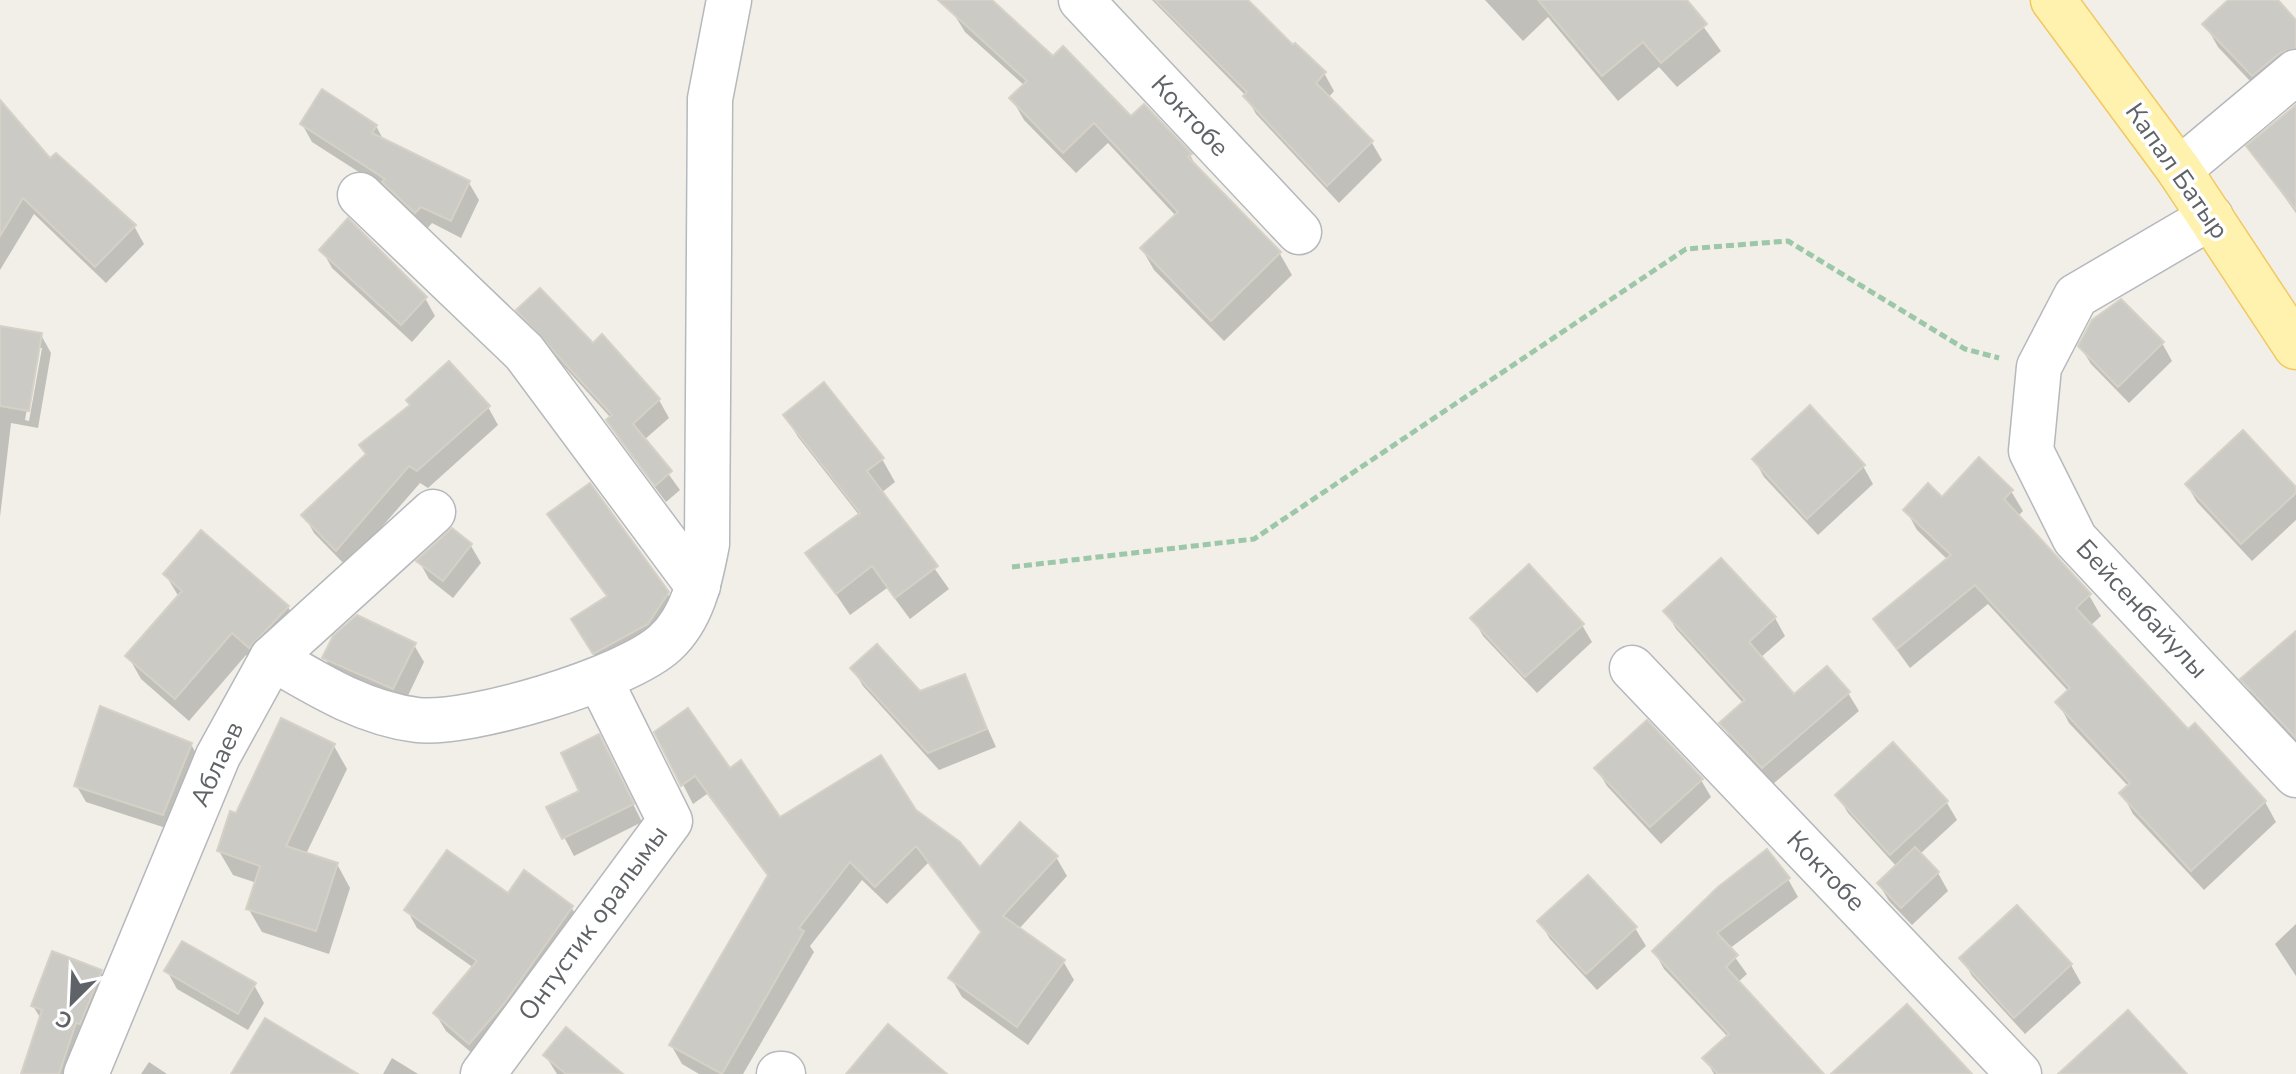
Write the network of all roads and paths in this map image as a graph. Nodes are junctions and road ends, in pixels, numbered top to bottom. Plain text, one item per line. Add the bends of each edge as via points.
1 (729, 0) edge
2 (1081, 0) edge
3 (2053, 0) edge
4 (2296, 72) edge
5 (2179, 170) junction
6 (360, 195) dead end
7 (2211, 217) junction
8 (1299, 232) dead end
9 (2296, 347) edge
10 (2039, 367) junction
11 (433, 512) dead end
12 (1012, 567) dead end
13 (698, 586) junction
14 (272, 658) junction
15 (1632, 668) dead end
16 (600, 680) junction
17 (2296, 775) edge
18 (86, 1074) edge
19 (483, 1074) edge
20 (2019, 1074) edge

1 - 13 street via 710,99 707,544
2 - 8 street, Коктобе
3 - 5 main road, Капал Батыр
4 - 5 street
5 - 7 main road, Капал Батыр
6 - 13 street via 524,352
7 - 9 main road, Капал Батыр
7 - 10 street, Бейсенбайулы via 2076,296
10 - 12 path via 1965,349 1788,241 1686,249 1254,539
10 - 17 street, Бейсенбайулы via 2031,451 2075,539
11 - 14 street, Аблаев
13 - 16 street via 686,616 665,643 634,666
14 - 16 street via 361,707 417,720 450,720
14 - 18 street, Аблаев via 218,756
15 - 20 street, Коктобе
16 - 19 street, Онтустик оралымы via 670,821

